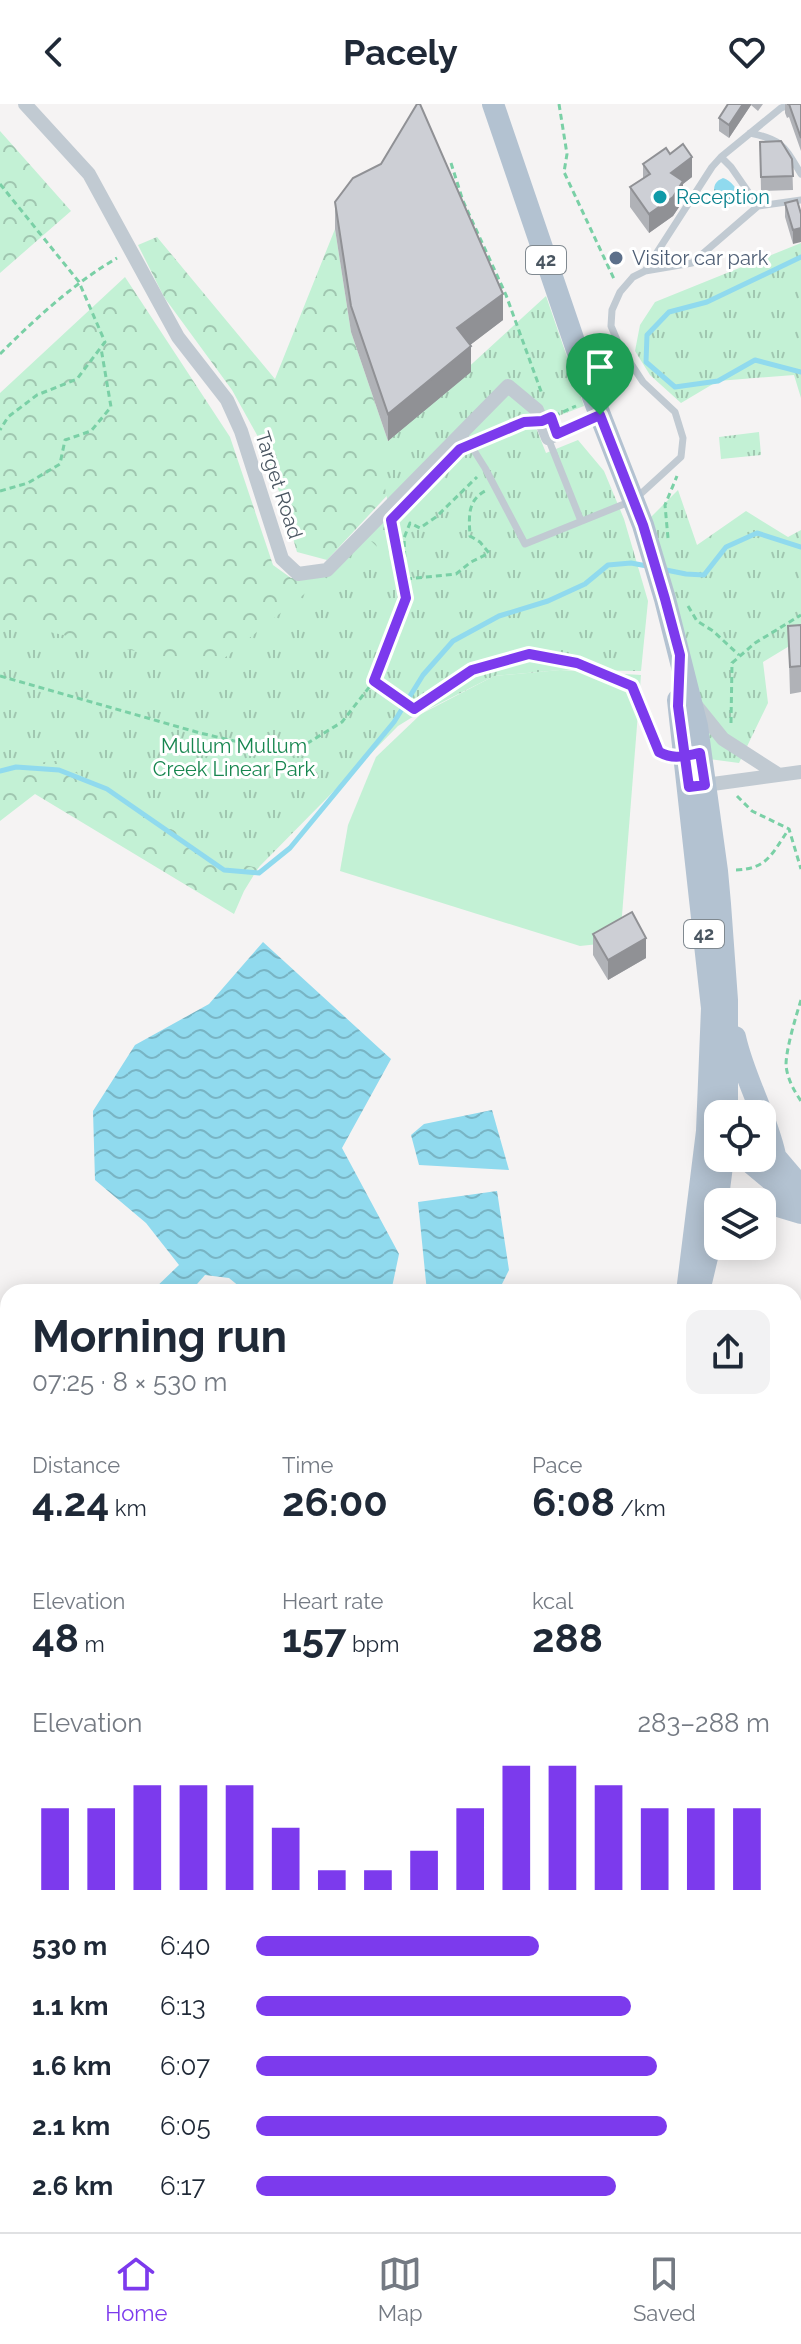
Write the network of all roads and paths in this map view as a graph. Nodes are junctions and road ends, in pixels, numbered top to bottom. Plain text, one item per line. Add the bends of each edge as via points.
1 (25, 104) edge
2 (493, 104) edge
3 (559, 104) edge
4 (791, 104) edge
5 (750, 133) junction
6 (721, 157) junction
7 (451, 163) dead end
8 (801, 174) edge
9 (0, 184) edge
10 (801, 200) edge
11 (758, 206) junction
12 (131, 250) junction
13 (645, 271) junction
14 (80, 284) junction
15 (620, 292) junction
16 (101, 348) junction
17 (0, 354) edge
18 (546, 404) dead end
19 (580, 404) dead end
20 (600, 415) junction
21 (546, 419) junction
22 (0, 430) edge
23 (552, 436) junction
24 (467, 438) junction
25 (681, 457) junction
26 (485, 468) junction
27 (495, 486) junction
28 (0, 491) edge
29 (634, 500) junction
30 (391, 520) dead end
31 (581, 521) junction
32 (669, 546) dead end
33 (406, 579) junction
34 (406, 598) junction
35 (675, 598) junction
36 (801, 615) edge
37 (680, 655) junction
38 (739, 655) junction
39 (0, 676) edge
40 (374, 681) junction
41 (689, 696) junction
42 (723, 739) junction
43 (685, 756) junction
44 (801, 772) edge
45 (779, 775) junction
46 (706, 785) junction
47 (789, 829) junction
48 (801, 869) edge
49 (717, 871) junction
50 (727, 1000) junction
51 (801, 1000) edge
52 (722, 1100) edge
53 (723, 1100) edge
54 (757, 1100) edge
55 (801, 1101) edge
56 (776, 1157) edge
57 (707, 1172) edge
58 (762, 1172) edge
59 (801, 1187) edge
60 (801, 1205) edge
61 (776, 1206) edge
62 (801, 1213) edge
63 (707, 1260) edge
64 (688, 1284) edge
65 (701, 1284) edge

1 - 12 street, Target Road via 89,174
2 - 20 main road, 42
3 - 15 path via 567,154 564,172
4 - 5 lane
5 - 6 lane
5 - 8 lane via 785,147
6 - 11 lane
6 - 13 lane
7 - 18 path
9 - 14 path
10 - 11 lane
11 - 13 lane via 692,263
12 - 14 path
12 - 24 street, Target Road via 178,337 227,400 282,559 298,574 327,570
13 - 15 lane
14 - 16 path via 105,342
14 - 17 path via 35,318
15 - 25 lane via 611,326 643,382 675,412 683,438
16 - 22 path via 77,379 37,395
16 - 28 path via 111,407 91,431 65,440 60,464 28,483
19 - 21 path
20 - 23 street
20 - 29 main road, 42
21 - 23 street, Target Road
21 - 23 path
21 - 24 path
21 - 24 street, Target Road via 508,386
23 - 31 lane
24 - 26 lane
25 - 29 lane
25 - 32 path via 665,505
26 - 27 lane
26 - 33 path via 428,523 420,528 410,523 404,538
27 - 31 lane via 525,544
27 - 33 path via 476,496 469,511 470,536 489,553 456,574
29 - 31 lane
29 - 35 main road, 42
30 - 34 path
33 - 34 path
34 - 40 path
35 - 37 main road, 42
35 - 38 path
36 - 38 path
37 - 41 main road, 42
37 - 43 main road, 42 via 678,706
38 - 42 path via 732,663 731,723
39 - 40 path via 290,754 342,722
40 - 43 path via 414,709 472,670 529,654 577,663 632,686 659,752 670,758
41 - 42 street
41 - 46 main road, 42
42 - 45 street
43 - 46 main road, 42
44 - 45 street
45 - 46 street
46 - 47 path
46 - 49 main road, 42
46 - 52 main road, 42 via 712,1008
47 - 48 path
47 - 49 path via 761,865
49 - 50 main road, 42
50 - 53 main road, 42
50 - 54 main road via 741,1061
51 - 55 path via 786,1065
56 - 59 main road
57 - 64 main road, 42
58 - 60 main road
61 - 62 main road
63 - 65 main road

